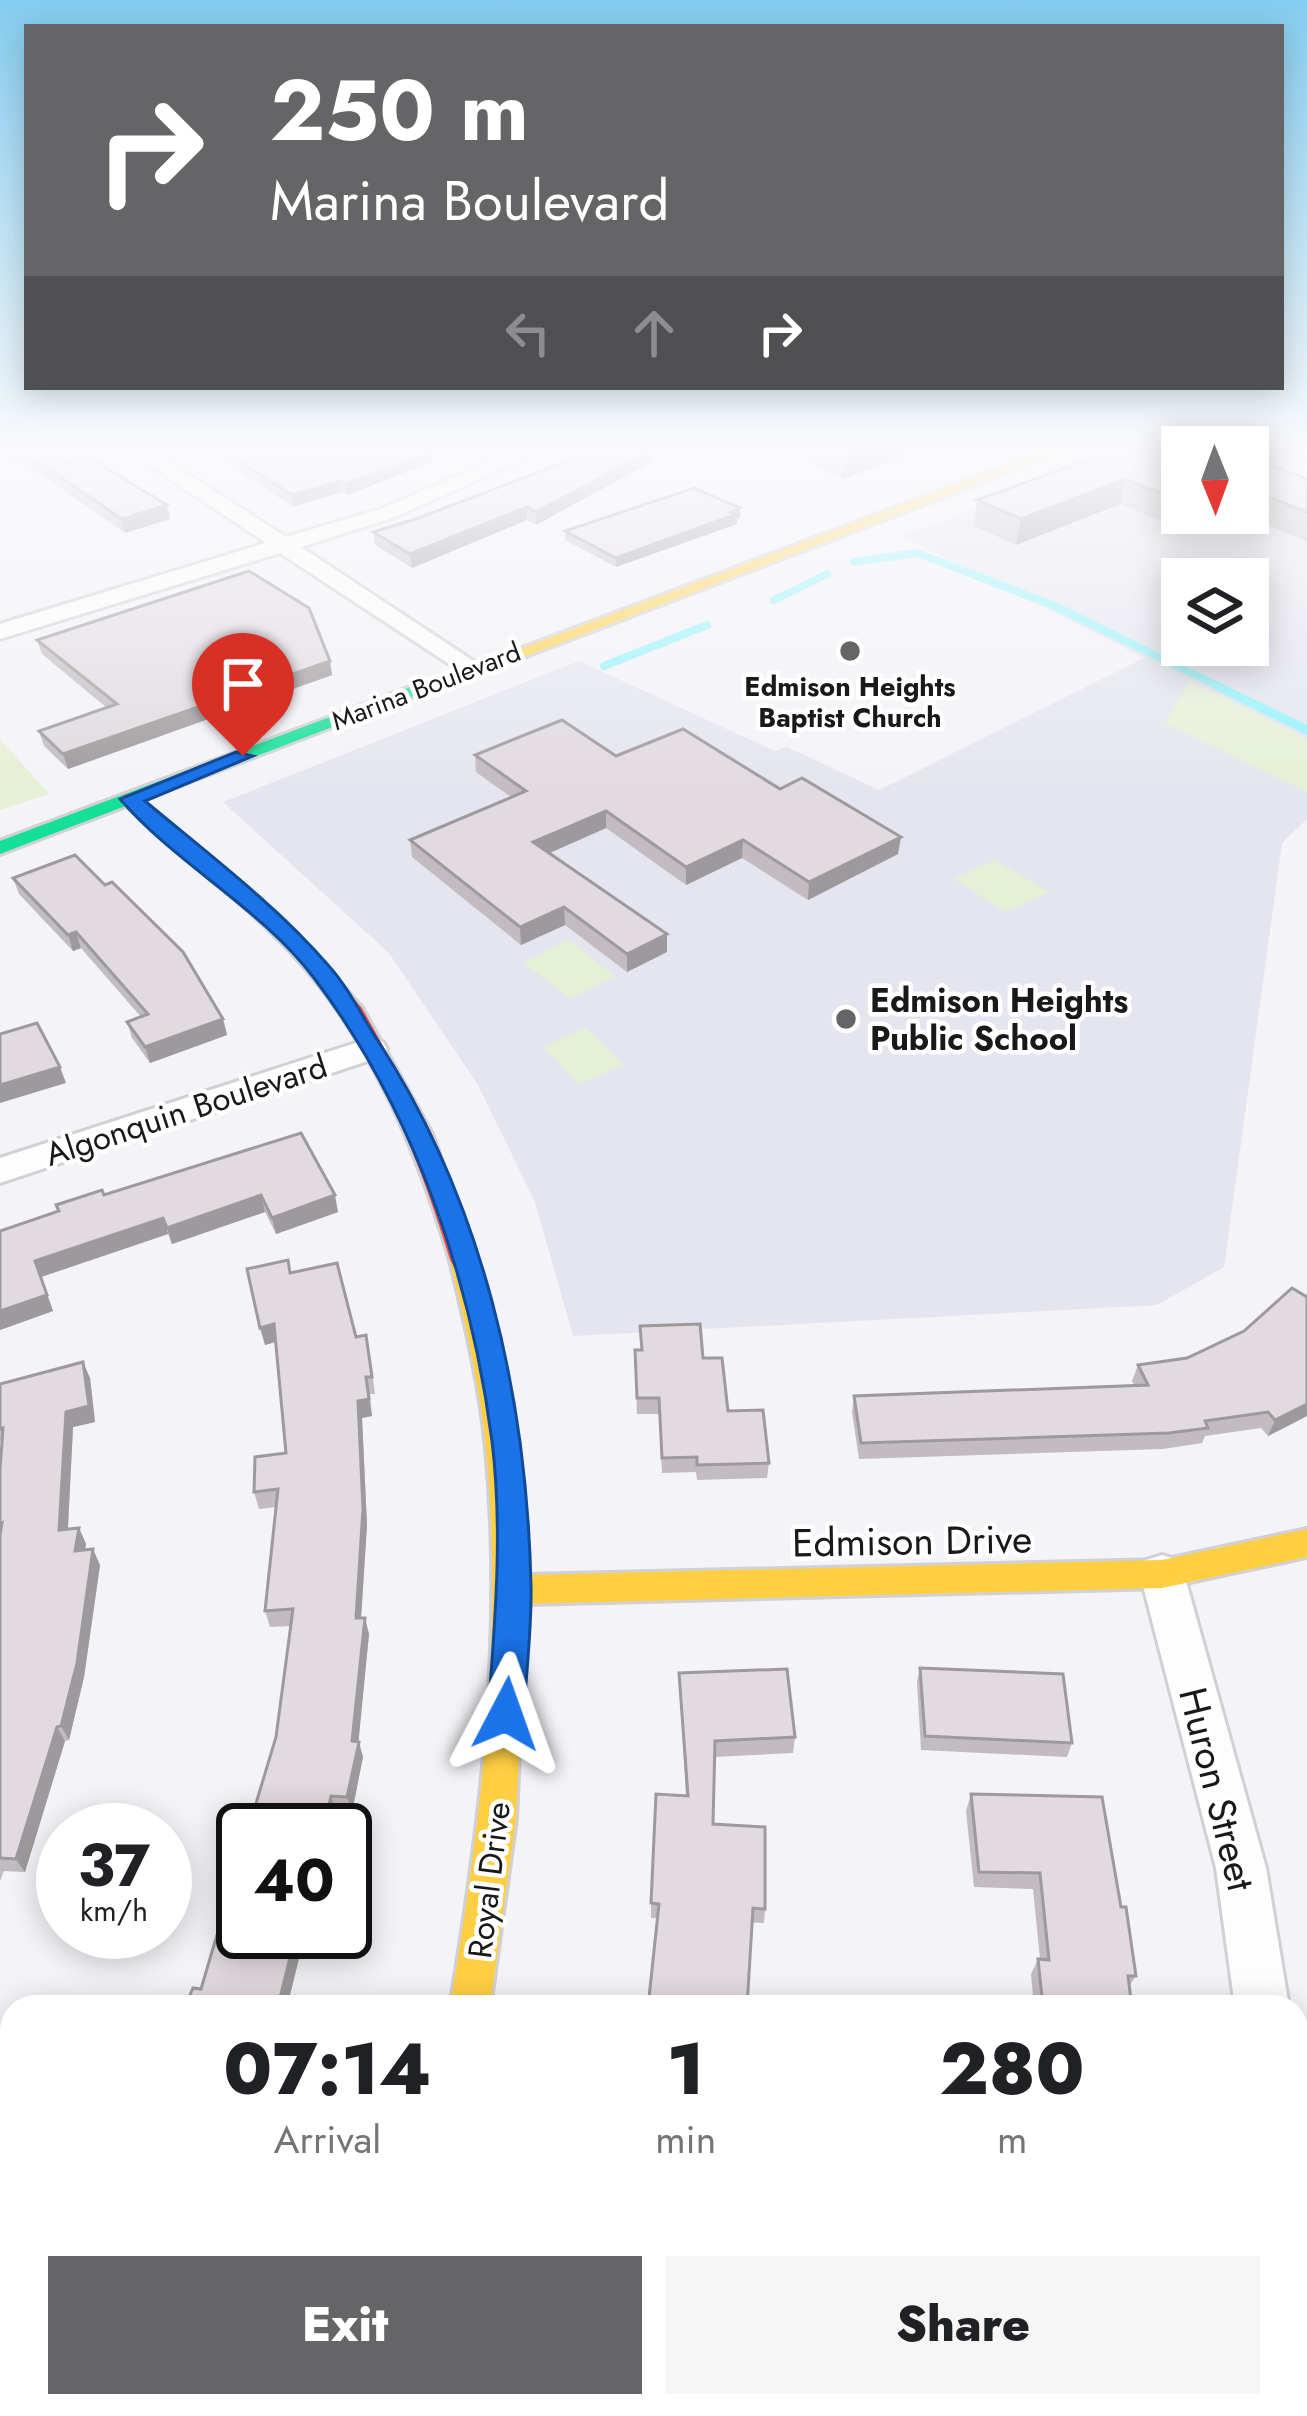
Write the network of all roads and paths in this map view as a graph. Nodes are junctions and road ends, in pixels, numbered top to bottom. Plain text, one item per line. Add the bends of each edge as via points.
1 (226, 565) edge
2 (313, 565) edge
3 (750, 565) edge
4 (0, 632) edge
5 (472, 668) junction
6 (131, 799) junction
7 (0, 848) edge
8 (371, 1049) junction
9 (0, 1171) edge
10 (1307, 1544) edge
11 (1162, 1574) junction
12 (515, 1590) junction
13 (472, 1995) edge
14 (1260, 1995) edge

1 - 4 street
2 - 5 street
3 - 5 street, Marina Boulevard
5 - 6 street, Marina Boulevard
6 - 7 street, Marina Boulevard
6 - 8 street, Royal Drive via 322,972
8 - 9 street, Algonquin Boulevard
8 - 12 street, Royal Drive via 445,1190 483,1321 507,1442
10 - 11 street, Edmison Drive
11 - 12 street, Edmison Drive
11 - 14 street, Huron Street via 1241,1868
12 - 13 street, Royal Drive via 494,1879

